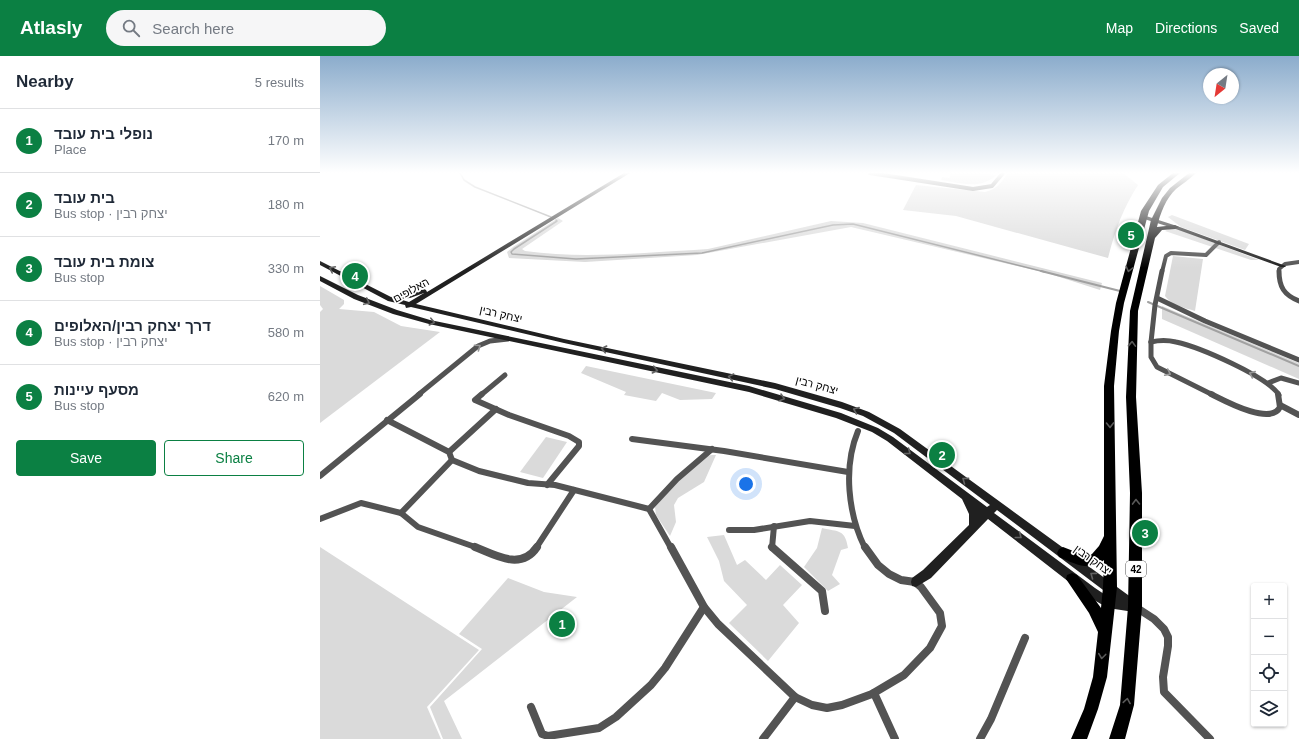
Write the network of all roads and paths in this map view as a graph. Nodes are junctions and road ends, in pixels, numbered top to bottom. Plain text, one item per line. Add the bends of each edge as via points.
1 (575, 205) edge
2 (1148, 205) edge
3 (1161, 207) joint
4 (1143, 218) junction
5 (1155, 220) junction
6 (1175, 227) junction
7 (1150, 239) junction
8 (1219, 242) junction
9 (1299, 262) edge
10 (320, 263) edge
11 (1283, 266) junction
12 (320, 278) edge
13 (428, 292) junction
14 (390, 299) junction
15 (1299, 301) edge
16 (1156, 303) junction
17 (408, 304) junction
18 (394, 312) junction
19 (437, 312) junction
20 (1152, 330) junction
21 (510, 339) junction
22 (1165, 341) junction
23 (1151, 342) junction
24 (1299, 360) edge
25 (505, 375) dead end
26 (1268, 383) junction
27 (1299, 383) edge
28 (1280, 406) junction
29 (496, 409) junction
30 (1299, 415) edge
31 (387, 420) junction
32 (858, 431) dead end
33 (632, 439) dead end
34 (712, 450) junction
35 (449, 452) junction
36 (452, 460) junction
37 (848, 472) junction
38 (320, 476) edge
39 (547, 485) junction
40 (574, 490) junction
41 (964, 494) junction
42 (997, 504) junction
43 (649, 508) junction
44 (988, 512) junction
45 (401, 513) junction
46 (320, 519) edge
47 (1111, 520) junction
48 (774, 526) junction
49 (855, 526) junction
50 (974, 526) junction
51 (729, 530) dead end
52 (1063, 553) junction
53 (1072, 578) junction
54 (916, 582) junction
55 (1110, 587) junction
56 (1108, 603) junction
57 (704, 607) junction
58 (1135, 607) junction
59 (825, 611) dead end
60 (1105, 631) junction
61 (1025, 638) dead end
62 (874, 693) junction
63 (795, 697) junction
64 (531, 707) dead end
65 (763, 739) edge
66 (895, 739) edge
67 (980, 739) edge
68 (1079, 739) edge
69 (1117, 739) edge
70 (1210, 739) edge

1 - 13 main road, האלופים
2 - 4 highway, 42
3 - 5 highway, 42
3 - 6 highway via 1165,218
4 - 5 main road
4 -> 47 highway, 42 via 1120,304 1109,386
5 - 6 main road
5 - 7 highway, 42
6 - 7 highway via 1160,228
6 - 8 main road
58 -> 7 highway, 42 via 1137,552 1131,397 1132,342 1134,311
8 - 11 main road
8 - 16 street via 1206,255 1166,255
9 - 11 street
14 -> 10 main road, יצחק רבין
11 - 15 street via 1279,269 1280,288 1291,298
12 -> 18 main road, יצחק רבין via 356,297
13 - 14 main road
13 - 17 main road, האלופים
13 - 19 main road via 430,305
14 - 17 main road, יצחק רבין
16 - 20 street
16 - 24 street
17 - 18 main road, האלופים
17 - 19 main road, יצחק רבין
18 -> 21 main road, יצחק רבין
42 -> 19 main road, יצחק רבין via 897,431 842,404 775,386
20 - 22 street
20 - 23 street
31 -> 21 street via 481,344 492,340
21 -> 41 main road, יצחק רבין via 749,389 838,415 890,439
22 - 23 street
26 -> 22 street via 1188,346
23 -> 28 street via 1152,361 1155,366 1166,372 1262,415 1274,415
25 - 29 street via 475,400
26 - 27 street via 1281,378
26 - 28 street via 1279,395
28 - 30 street
29 - 35 street
29 - 39 street via 570,436 579,442 579,446
31 - 35 street
31 - 38 street
32 - 37 street via 851,451
33 - 34 street
34 - 37 street
34 - 43 street via 677,479
35 - 36 street
36 - 39 street via 486,472 528,483
36 - 45 street
37 - 49 street
39 - 40 street
40 - 43 street
40 - 45 street via 533,553 518,561 418,527
41 - 44 main road, יצחק רבין
41 - 50 main road via 974,514
42 - 44 main road
42 - 52 main road, יצחק רבין
43 - 57 street
44 - 50 main road
44 -> 53 main road, יצחק רבין
45 - 46 street via 361,503
47 - 52 highway via 1105,550 1095,560 1081,560
47 - 55 highway, 42
48 - 49 street via 810,521
48 - 51 street via 754,530
48 - 59 street via 772,549 822,591
49 - 54 street via 864,549 880,567 895,578
50 - 54 main road
55 -> 52 main road, יצחק רבין
53 - 56 main road, יצחק רבין
53 - 60 highway via 1094,608
54 - 62 street via 941,614 942,629 934,644 917,664 897,681
55 - 56 highway, 42
55 - 58 main road, יצחק רבין
56 - 58 main road, יצחק רבין
56 - 60 highway, 42
57 - 63 street via 718,624
57 - 64 street via 673,658 650,685 616,717 599,728 548,736 542,734
69 -> 58 highway, 42 via 1127,705
58 - 70 street via 1150,615 1165,630 1170,650 1162,681 1164,692
60 -> 68 highway, 42 via 1100,677 1092,709
61 - 67 street
62 - 63 street via 850,703 827,708 808,705
62 - 66 street
63 - 65 street

